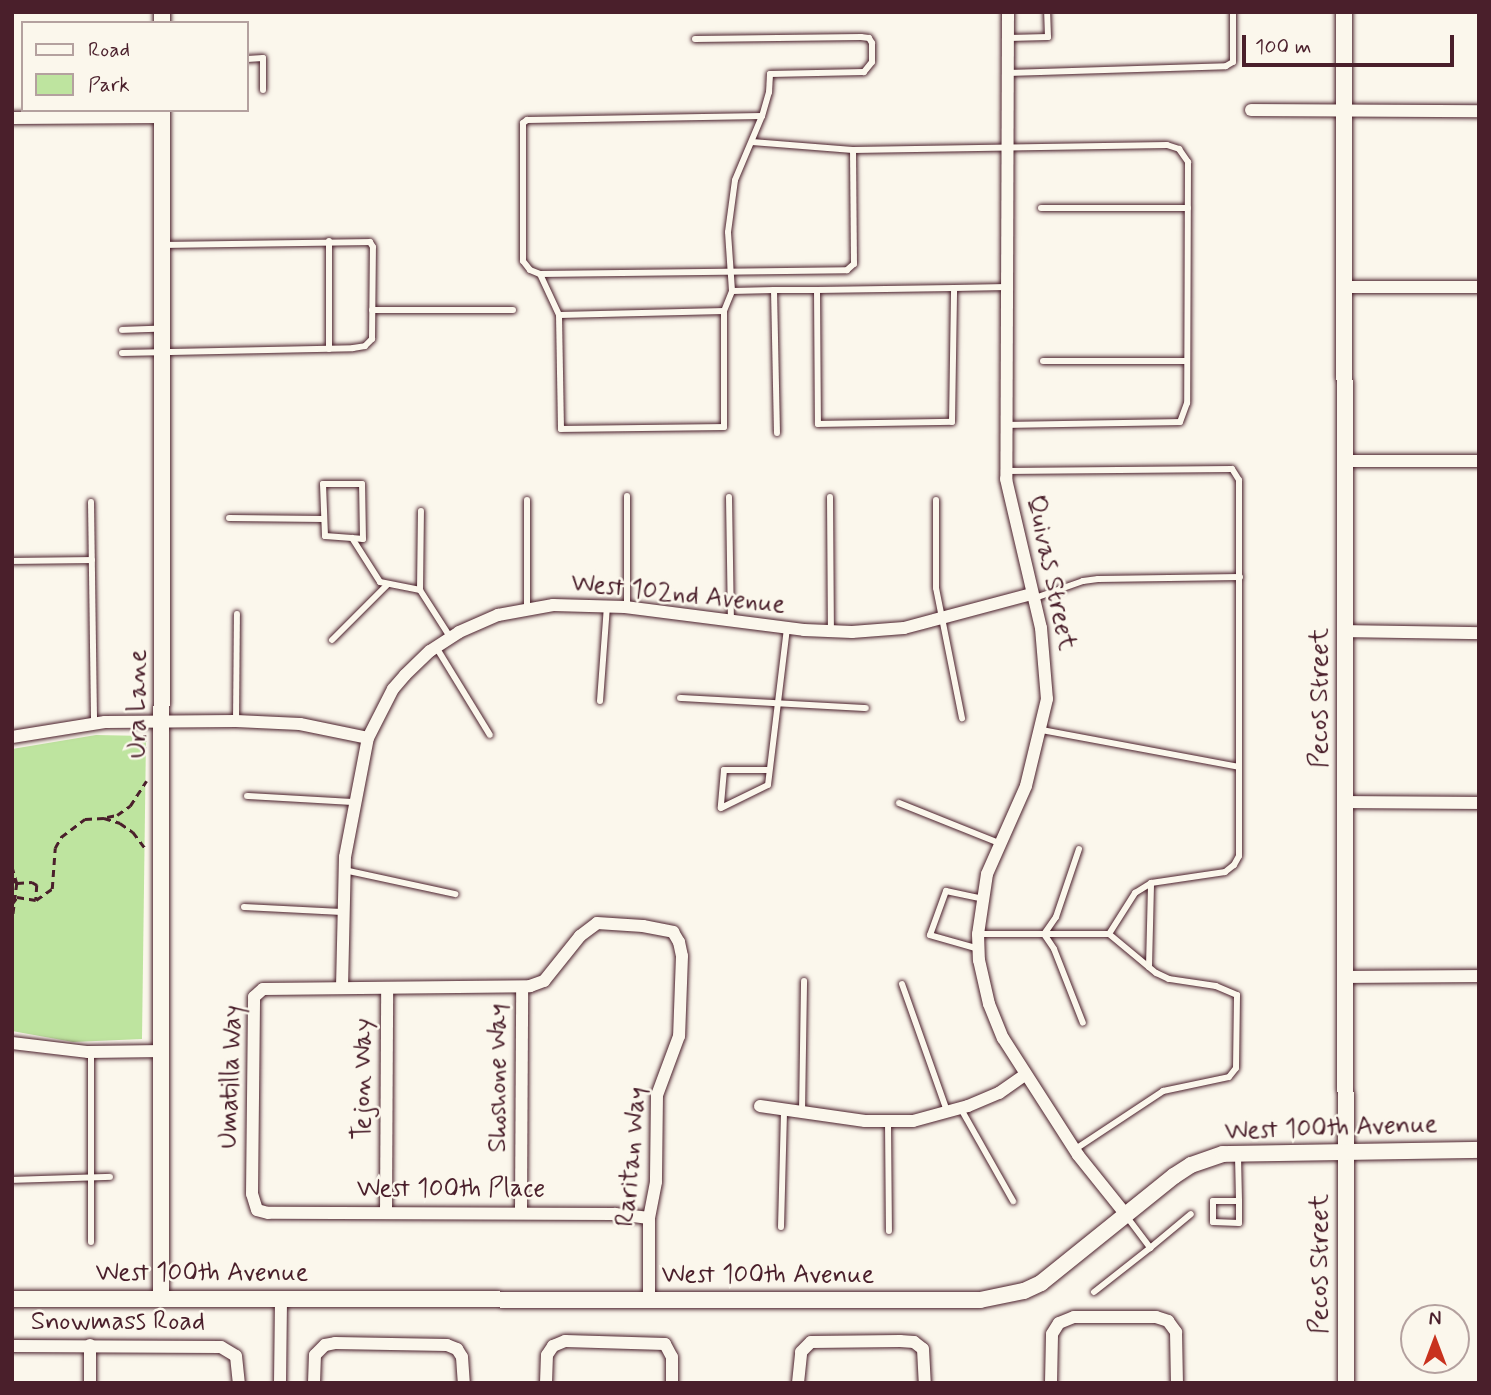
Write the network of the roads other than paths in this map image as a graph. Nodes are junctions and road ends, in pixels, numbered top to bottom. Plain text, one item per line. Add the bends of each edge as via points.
1 (1008, 12) edge
2 (1047, 12) edge
3 (1233, 12) edge
4 (1344, 12) edge
5 (1008, 38) junction
6 (695, 39) dead end
7 (248, 59) edge
8 (1008, 73) junction
9 (263, 90) dead end
10 (1344, 109) junction
11 (1251, 110) dead end
12 (1479, 111) edge
13 (162, 114) edge
14 (762, 116) junction
15 (12, 118) edge
16 (752, 142) junction
17 (1007, 148) junction
18 (853, 150) junction
19 (1041, 208) dead end
20 (1188, 208) junction
21 (329, 241) junction
22 (162, 245) junction
23 (729, 270) junction
24 (540, 274) junction
25 (1345, 287) junction
26 (1479, 287) edge
27 (954, 288) junction
28 (1007, 288) junction
29 (774, 290) junction
30 (817, 290) junction
31 (732, 292) junction
32 (372, 310) junction
33 (513, 310) dead end
34 (724, 311) junction
35 (559, 315) junction
36 (162, 329) junction
37 (122, 330) dead end
38 (329, 348) junction
39 (162, 352) junction
40 (122, 353) dead end
41 (1044, 361) dead end
42 (1187, 361) junction
43 (1006, 425) junction
44 (778, 433) dead end
45 (1345, 461) junction
46 (1479, 461) edge
47 (1006, 471) junction
48 (627, 496) dead end
49 (729, 497) dead end
50 (830, 497) dead end
51 (527, 500) dead end
52 (936, 500) dead end
53 (91, 502) dead end
54 (421, 511) dead end
55 (229, 518) dead end
56 (324, 519) junction
57 (352, 538) junction
58 (92, 559) junction
59 (12, 561) edge
60 (1240, 577) junction
61 (388, 584) junction
62 (420, 590) junction
63 (1032, 597) junction
64 (607, 606) junction
65 (527, 608) junction
66 (627, 608) junction
67 (237, 614) dead end
68 (941, 620) junction
69 (731, 621) junction
70 (786, 628) junction
71 (1345, 631) junction
72 (831, 632) junction
73 (1479, 633) edge
74 (450, 637) junction
75 (332, 640) dead end
76 (435, 647) junction
77 (680, 698) dead end
78 (600, 702) dead end
79 (776, 703) junction
80 (866, 708) dead end
81 (962, 718) dead end
82 (163, 721) junction
83 (236, 721) junction
84 (94, 723) junction
85 (1042, 730) junction
86 (490, 735) dead end
87 (12, 737) edge
88 (368, 738) junction
89 (1239, 766) junction
90 (769, 771) junction
91 (247, 796) dead end
92 (354, 802) junction
93 (1345, 802) junction
94 (899, 803) dead end
95 (1479, 803) edge
96 (999, 844) junction
97 (1079, 849) dead end
98 (344, 870) junction
99 (1151, 883) junction
100 (455, 894) dead end
101 (982, 899) junction
102 (244, 907) dead end
103 (342, 912) junction
104 (978, 934) junction
105 (1044, 934) junction
106 (1109, 934) junction
107 (979, 949) junction
108 (1149, 967) junction
109 (1479, 976) edge
110 (1346, 977) junction
111 (804, 981) dead end
112 (902, 984) dead end
113 (522, 987) junction
114 (342, 988) junction
115 (387, 988) junction
116 (1083, 1023) dead end
117 (12, 1043) edge
118 (163, 1051) junction
119 (92, 1052) junction
120 (1025, 1075) junction
121 (760, 1106) dead end
122 (784, 1110) junction
123 (954, 1111) junction
124 (802, 1112) junction
125 (888, 1122) junction
126 (1074, 1150) junction
127 (1479, 1150) edge
128 (1238, 1151) junction
129 (1346, 1151) junction
130 (110, 1177) dead end
131 (91, 1179) junction
132 (12, 1180) edge
133 (1013, 1201) dead end
134 (1239, 1201) junction
135 (255, 1207) joint
136 (521, 1212) junction
137 (386, 1213) junction
138 (1191, 1214) dead end
139 (1126, 1216) junction
140 (649, 1218) junction
141 (781, 1227) dead end
142 (888, 1230) dead end
143 (91, 1241) dead end
144 (1150, 1248) junction
145 (1094, 1292) dead end
146 (12, 1298) edge
147 (161, 1298) junction
148 (281, 1299) junction
149 (649, 1301) junction
150 (90, 1345) junction
151 (12, 1346) edge
152 (90, 1383) edge
153 (239, 1383) edge
154 (280, 1383) edge
155 (314, 1383) edge
156 (464, 1383) edge
157 (546, 1383) edge
158 (672, 1383) edge
159 (798, 1383) edge
160 (925, 1383) edge
161 (1051, 1383) edge
162 (1177, 1383) edge
163 (1346, 1383) edge

1 - 5 street, Quivas Street
2 - 5 lane via 1048,37
3 - 8 lane via 1233,62 1226,66
4 - 10 street, Pecos Street
5 - 8 street, Quivas Street
6 - 14 lane via 869,38 872,62 864,72 770,74
7 - 9 lane via 263,58
8 - 17 street, Quivas Street
10 - 11 street
10 - 12 street
10 - 25 street, Pecos Street
13 - 15 street
13 - 22 street, Ura Lane
14 - 16 lane
14 - 24 lane via 527,120 523,123 523,261
16 - 18 lane
16 - 23 lane via 735,180 728,232
17 - 18 lane
17 - 20 lane via 1167,145 1179,149 1188,162
17 - 28 street, Quivas Street
18 - 23 lane via 852,268
19 - 20 lane
20 - 42 lane
21 - 22 lane
21 - 32 lane via 370,242
21 - 38 lane
22 - 36 street, Ura Lane
23 - 24 lane
23 - 31 lane
24 - 35 lane
25 - 26 street
25 - 45 street, Pecos Street
27 - 28 lane
27 - 30 lane
27 - 30 lane via 952,422 818,424
28 - 43 street, Quivas Street
29 - 30 lane
29 - 31 lane
29 - 44 lane
31 - 34 lane
32 - 33 lane
32 - 38 lane via 372,339 365,346
34 - 35 lane
34 - 35 lane via 724,427 561,429
36 - 37 lane
36 - 39 street, Ura Lane
38 - 39 lane
39 - 40 lane
39 - 82 street, Ura Lane
41 - 42 lane
42 - 43 lane via 1187,403 1180,422
43 - 47 street, Quivas Street
45 - 46 street
45 - 71 street, Pecos Street
47 - 60 lane via 1232,469 1239,480
47 - 63 street, Quivas Street
48 - 66 lane
49 - 69 lane
50 - 72 lane
51 - 65 lane
52 - 68 lane via 936,588
53 - 58 lane
54 - 62 lane
55 - 56 lane
56 - 57 lane via 325,536
56 - 57 lane via 323,484 362,484 363,539
57 - 61 lane via 380,582
58 - 59 lane
58 - 84 lane
60 - 63 lane via 1098,579
60 - 89 lane
61 - 62 lane
61 - 75 lane
62 - 74 lane
63 - 68 street, West 102nd Avenue
63 - 85 street, Quivas Street via 1047,674
64 - 65 street, West 102nd Avenue
64 - 66 street, West 102nd Avenue
64 - 78 lane
65 - 74 street, West 102nd Avenue via 498,615
66 - 69 street, West 102nd Avenue
67 - 83 lane
68 - 72 street, West 102nd Avenue via 904,628
68 - 81 lane
69 - 70 street, West 102nd Avenue
70 - 72 street, West 102nd Avenue
70 - 79 lane
71 - 73 street
71 - 93 street, Pecos Street
74 - 76 street, West 102nd Avenue
76 - 86 lane
76 - 88 street, West 102nd Avenue via 393,689
77 - 79 lane
79 - 80 lane
79 - 90 lane
82 - 83 street
82 - 84 street
82 - 118 street, Ura Lane
83 - 88 street via 300,724
84 - 87 street
85 - 89 lane
85 - 96 street, Quivas Street via 1026,786
88 - 92 street, West 102nd Avenue
89 - 99 lane via 1239,856 1234,865 1225,872
90 - 90 lane via 724,770 721,808 768,785
91 - 92 lane
92 - 98 street, West 102nd Avenue
93 - 95 street
93 - 110 street, Pecos Street
94 - 96 lane
96 - 101 street, Quivas Street
97 - 105 lane via 1056,917
98 - 100 lane
98 - 103 street, West 102nd Avenue
99 - 106 lane via 1135,893
99 - 108 lane
101 - 104 street, Quivas Street
101 - 107 lane via 946,891 930,935
102 - 103 lane
103 - 114 street, West 102nd Avenue
104 - 105 lane
104 - 107 street, Quivas Street
105 - 106 lane
105 - 116 lane
106 - 108 lane
107 - 120 street, Quivas Street via 996,1023
108 - 126 lane via 1170,979 1216,986 1237,995 1236,1068 1229,1077 1163,1091
109 - 110 street
110 - 129 street, Pecos Street
111 - 124 lane
112 - 123 lane
113 - 115 street, Umatilla Way
113 - 136 street, Shoshone Way
113 - 140 street, Raritan Way via 544,981 580,936 597,923 667,929 678,937 682,956 679,1036 658,1088 656,1182
114 - 115 street, Umatilla Way
114 - 135 street, Umatilla Way via 262,989 254,997
115 - 137 street, Tejon Way
117 - 119 street
118 - 119 street
118 - 147 street, Ura Lane
119 - 131 lane
120 - 123 street via 999,1093
120 - 126 street, Quivas Street
121 - 122 street
122 - 124 street
122 - 141 lane
123 - 125 street
123 - 133 lane
124 - 125 street
125 - 142 lane
126 - 139 street, Quivas Street
127 - 129 street, West 100th Avenue
128 - 129 street, West 100th Avenue
128 - 134 lane
128 - 139 street, West 100th Avenue via 1191,1166
129 - 163 street, Pecos Street
130 - 131 lane
131 - 132 lane
131 - 143 lane
134 - 134 lane via 1239,1223 1213,1222 1213,1201
135 - 137 street, West 100th Place via 268,1213
136 - 137 street, West 100th Place
136 - 140 street, West 100th Place
138 - 144 lane
139 - 144 lane
139 - 149 street, West 100th Avenue via 1041,1283 1003,1297
140 - 149 street, Raritan Way
144 - 145 lane
146 - 147 street, West 100th Avenue
147 - 148 street, West 100th Avenue
148 - 149 street, West 100th Avenue
148 - 154 street
150 - 151 street, Snowmass Road
150 - 152 street
150 - 153 street, Snowmass Road via 221,1347 236,1356
155 - 156 street via 316,1355 325,1345 434,1343 457,1349
157 - 158 street via 547,1355 565,1341 665,1344 672,1357
159 - 160 street via 801,1352 811,1342 862,1341 919,1345 925,1353
161 - 162 street via 1052,1334 1059,1323 1074,1317 1128,1317 1163,1319 1174,1327

